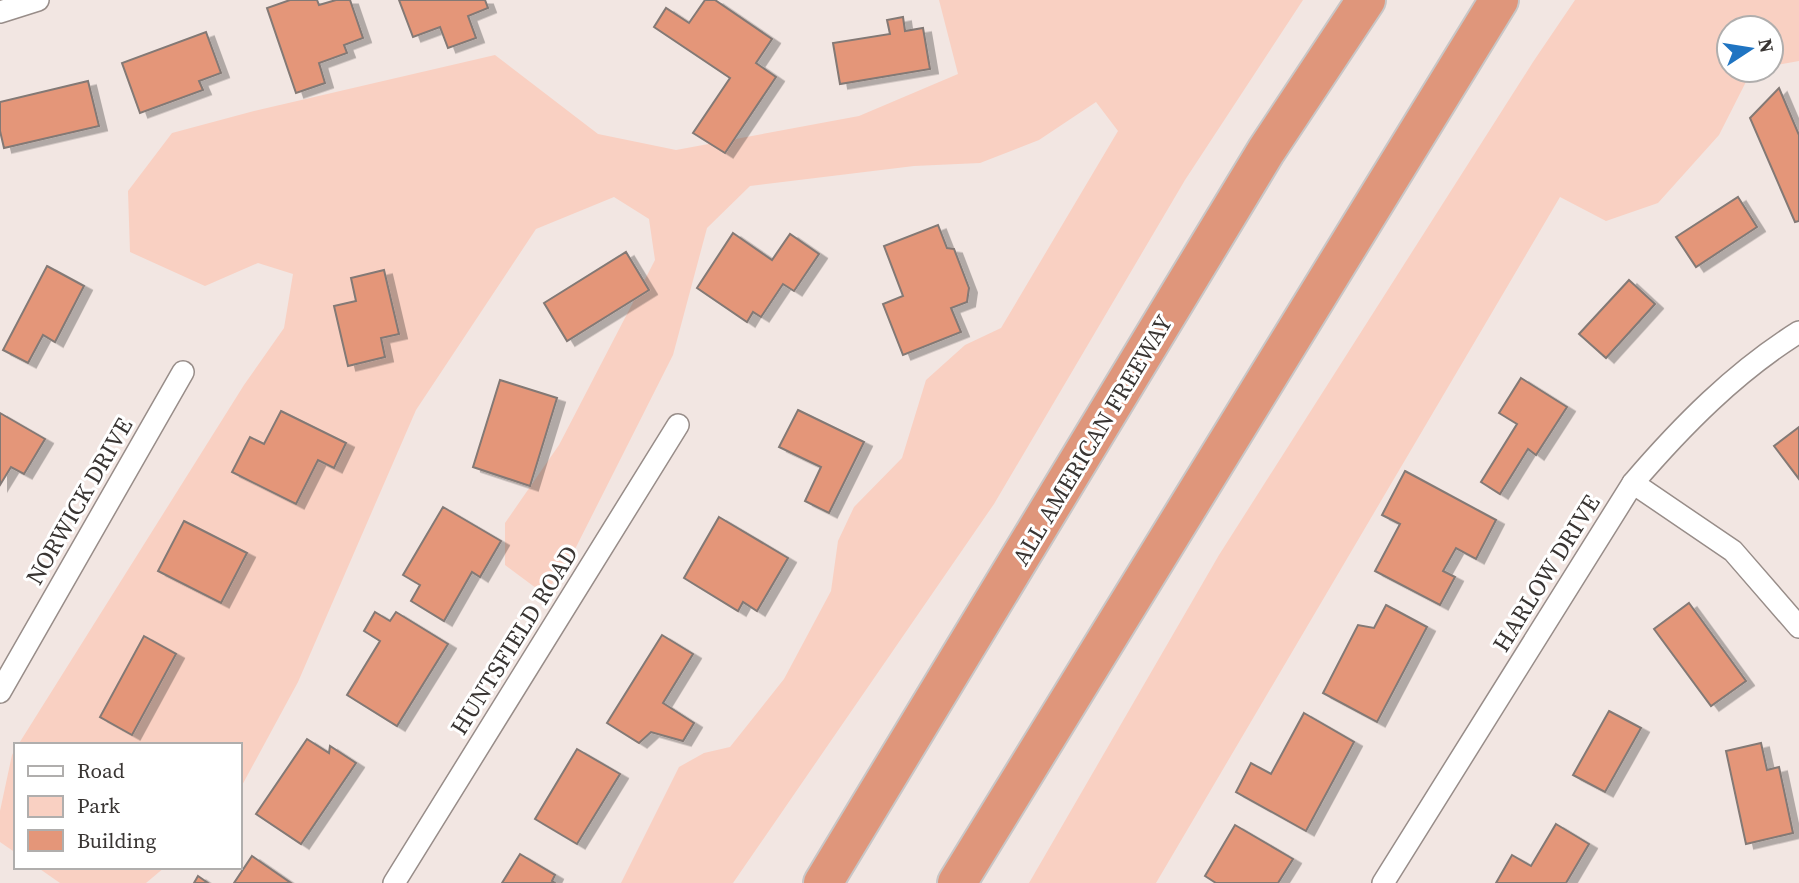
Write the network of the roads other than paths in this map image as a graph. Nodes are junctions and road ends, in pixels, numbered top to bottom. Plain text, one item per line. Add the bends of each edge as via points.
1 (38, 0) edge
2 (1366, 0) edge
3 (1499, 0) edge
4 (0, 12) edge
5 (1799, 332) edge
6 (183, 372) dead end
7 (678, 425) dead end
8 (1633, 482) junction
9 (1799, 627) edge
10 (0, 692) edge
11 (394, 883) edge
12 (822, 883) edge
13 (957, 883) edge
14 (1383, 883) edge

1 - 4 street
2 - 12 highway, ALL AMERICAN FREEWAY via 1266,151
3 - 13 highway
5 - 8 street, HARLOW DRIVE via 1724,387
6 - 10 street, NORWICK DRIVE
7 - 11 street, HUNTSFIELD ROAD
8 - 9 street via 1733,551
8 - 14 street, HARLOW DRIVE

